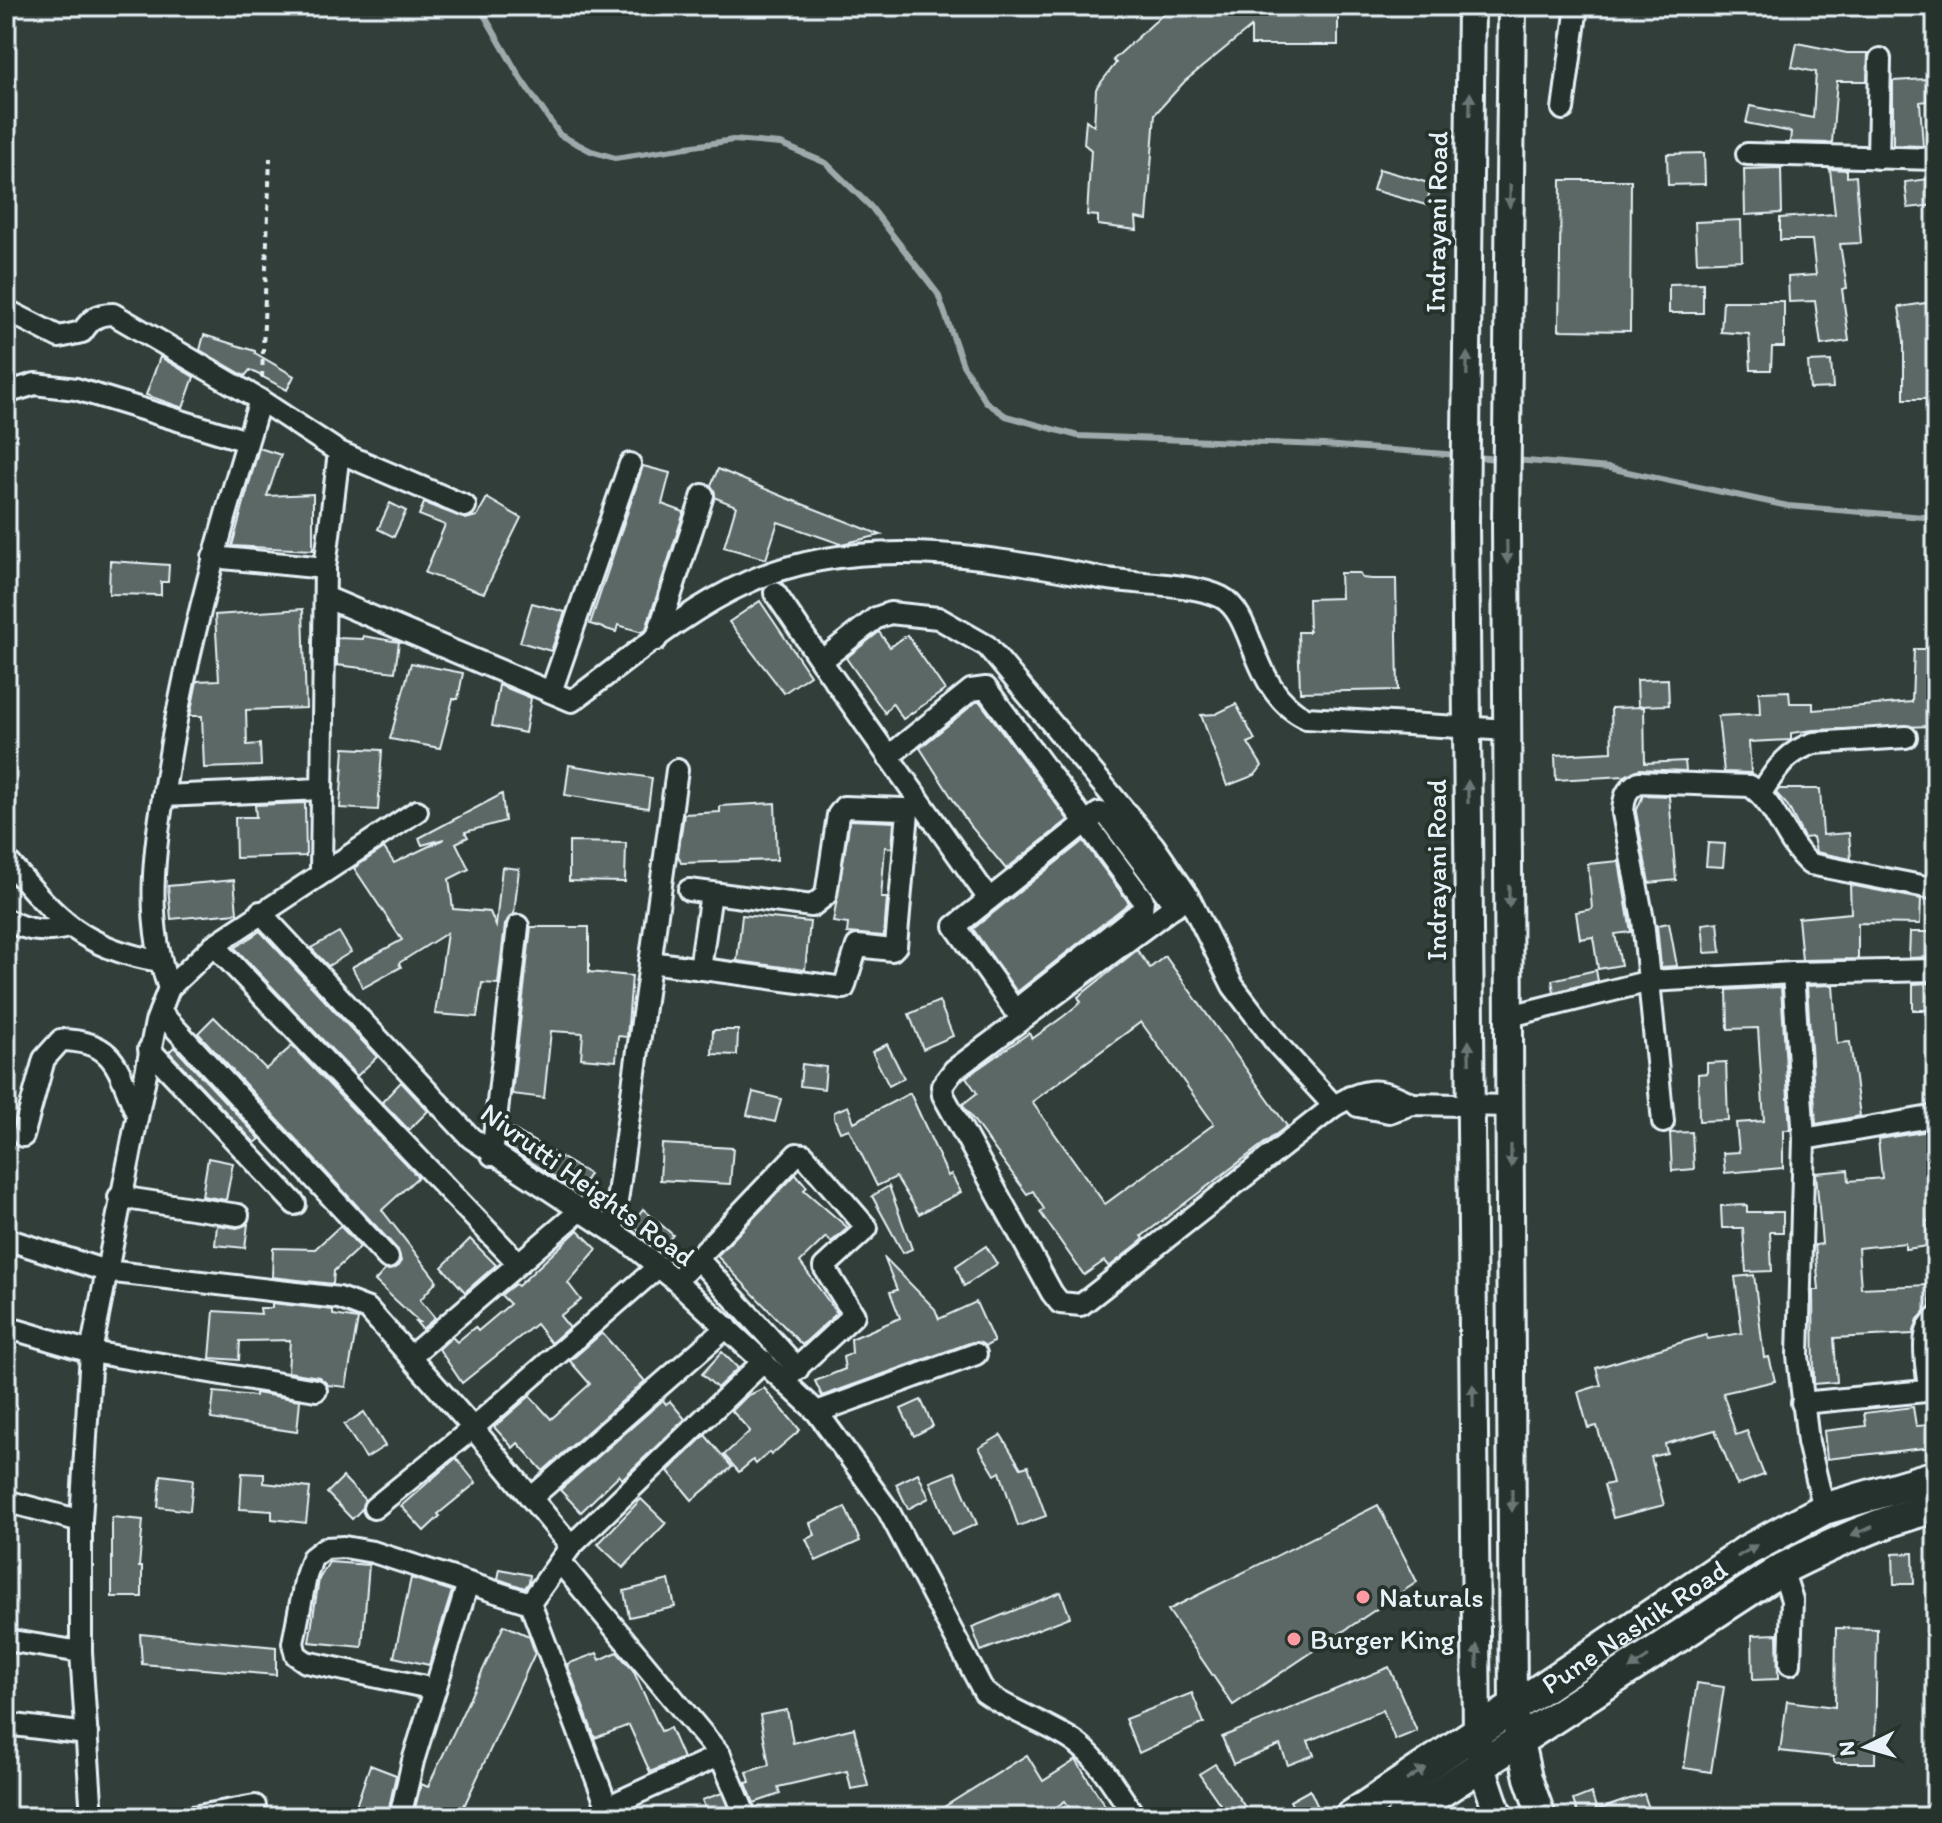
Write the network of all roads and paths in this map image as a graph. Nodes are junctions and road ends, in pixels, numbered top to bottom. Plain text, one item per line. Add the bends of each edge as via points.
1 (1471, 6) edge
2 (1512, 6) edge
3 (1577, 6) edge
4 (1880, 59) dead end
5 (1563, 109) dead end
6 (1747, 154) dead end
7 (270, 158) dead end
8 (1878, 158) junction
9 (1936, 159) edge
10 (6, 310) edge
11 (6, 393) edge
12 (260, 400) junction
13 (247, 441) junction
14 (339, 452) junction
15 (630, 464) dead end
16 (703, 495) dead end
17 (465, 506) dead end
18 (213, 557) junction
19 (325, 568) junction
20 (775, 593) dead end
21 (325, 597) junction
22 (656, 640) junction
23 (821, 661) junction
24 (551, 692) junction
25 (1468, 728) junction
26 (1509, 730) junction
27 (1906, 737) dead end
28 (888, 757) junction
29 (677, 770) dead end
30 (321, 789) junction
31 (1761, 793) junction
32 (163, 796) junction
33 (417, 811) dead end
34 (1086, 822) junction
35 (6, 859) edge
36 (321, 871) junction
37 (1936, 889) edge
38 (689, 890) dead end
39 (711, 893) junction
40 (989, 899) junction
41 (1182, 901) junction
42 (260, 912) junction
43 (6, 920) edge
44 (518, 926) dead end
45 (69, 927) junction
46 (214, 945) junction
47 (159, 961) junction
48 (650, 962) junction
49 (700, 969) junction
50 (1936, 970) edge
51 (1793, 973) junction
52 (1650, 981) junction
53 (169, 988) junction
54 (160, 1012) junction
55 (1510, 1016) junction
56 (149, 1049) junction
57 (1342, 1101) junction
58 (1470, 1106) junction
59 (1510, 1106) junction
60 (136, 1112) junction
61 (1936, 1116) edge
62 (1663, 1122) dead end
63 (23, 1136) dead end
64 (1804, 1139) junction
65 (492, 1155) junction
66 (119, 1197) junction
67 (295, 1204) dead end
68 (582, 1209) junction
69 (238, 1215) dead end
70 (613, 1230) junction
71 (6, 1239) edge
72 (388, 1258) dead end
73 (698, 1259) junction
74 (518, 1263) junction
75 (659, 1266) junction
76 (106, 1271) junction
77 (676, 1281) junction
78 (1936, 1318) edge
79 (6, 1327) edge
80 (727, 1327) junction
81 (91, 1352) junction
82 (976, 1354) dead end
83 (412, 1355) junction
84 (764, 1361) junction
85 (791, 1374) junction
86 (316, 1390) dead end
87 (1933, 1390) edge
88 (1802, 1403) junction
89 (817, 1412) junction
90 (473, 1428) junction
91 (1936, 1476) edge
92 (531, 1498) junction
93 (6, 1501) edge
94 (1936, 1507) edge
95 (374, 1508) dead end
96 (1824, 1509) junction
97 (81, 1521) junction
98 (566, 1554) junction
99 (1782, 1569) junction
100 (468, 1583) junction
101 (530, 1603) junction
102 (6, 1640) edge
103 (81, 1652) junction
104 (1790, 1664) dead end
105 (435, 1689) junction
106 (1513, 1710) junction
107 (6, 1724) edge
108 (87, 1734) junction
109 (1477, 1734) junction
110 (1520, 1742) junction
111 (720, 1755) junction
112 (1482, 1767) junction
113 (255, 1806) dead end
114 (609, 1812) edge
115 (92, 1817) edge
116 (192, 1817) edge
117 (400, 1817) edge
118 (746, 1817) edge
119 (1135, 1817) edge
120 (1350, 1817) edge
121 (1402, 1817) edge
122 (1499, 1817) edge
123 (1542, 1817) edge

25 -> 1 main road, Indrayani Road via 1465,470
2 -> 26 main road
3 - 5 street
4 - 8 street
6 - 8 street
7 - 12 path
8 - 9 street
10 - 12 street via 59,337 82,332 101,314 113,314
11 - 13 street via 35,384 67,387
12 - 13 street
12 - 14 street
13 - 18 street
14 - 17 street
14 - 19 street
15 - 24 street
16 - 22 street
18 - 19 street
18 - 32 street via 181,687
19 - 21 street
20 - 23 street
21 - 24 street
21 - 30 street
22 - 24 street via 572,701
22 - 25 street via 721,596 785,570 857,555 1007,560 1222,597 1236,611 1275,696 1306,718
23 - 28 street
23 - 41 street via 890,613 938,618 970,634 987,646 1154,846
25 - 26 street
58 -> 25 main road, Indrayani Road
26 -> 55 main road
27 - 31 street via 1801,747 1779,765
28 - 34 street via 982,686
28 - 40 street
29 - 48 street
30 - 32 street
30 - 36 street
31 - 37 street via 1797,853 1810,864
31 - 52 street via 1734,783 1639,782 1624,797
32 - 47 street via 151,880
33 - 36 street
34 - 40 street
34 - 40 street via 1144,907 1016,1008 955,930
34 - 41 street via 1106,814
35 - 45 street
36 - 42 street
38 - 39 street
39 - 49 street
39 - 49 street via 817,903 826,895 838,815 844,807 908,812 896,946 857,946 844,988
41 - 57 street via 1233,986 1278,1045
41 - 57 street via 954,1070 942,1086 1052,1293 1060,1303 1081,1305
42 - 46 street
42 - 65 street, Nivrutti Heights Road
43 - 45 street via 49,932
44 - 65 street
45 - 47 street via 104,948
46 - 53 street
46 - 74 street
47 - 53 street
48 - 49 street
48 - 70 street
50 - 51 street
51 - 52 street
51 - 64 street
52 - 55 street
52 - 62 street
53 - 54 street
54 - 56 street
54 - 72 street
55 - 59 main road
56 - 60 street
56 - 67 street
57 - 58 street via 1389,1112 1412,1104
58 - 59 street
109 -> 58 main road, Indrayani Road
59 -> 106 main road
60 - 63 street via 114,1062 90,1041 61,1040 44,1059
60 - 66 street
61 - 64 street
64 - 88 street via 1798,1356
65 - 68 street, Nivrutti Heights Road
66 - 69 street
66 - 76 street
68 - 70 street, Nivrutti Heights Road
68 - 74 street
70 - 75 street, Nivrutti Heights Road
71 - 76 street
73 - 77 street
73 - 85 street
73 - 85 street via 797,1154 804,1155 867,1228 824,1267 854,1315
74 - 83 street
75 - 77 street, Nivrutti Heights Road
75 - 90 street
76 - 81 street
76 - 83 street via 355,1301
77 - 80 street, Nivrutti Heights Road
78 - 87 street via 1925,1337
79 - 81 street
80 - 84 street, Nivrutti Heights Road
80 - 92 street
81 - 86 street
81 - 97 street
82 - 89 street
83 - 90 street
84 - 85 street, Nivrutti Heights Road
84 - 98 street
85 - 89 street
87 - 88 street
88 - 96 street
89 - 119 street via 888,1510 984,1692 1073,1740
90 - 92 street
90 - 95 street
91 - 96 highway, Pune Nashik Road
92 - 98 street
93 - 97 street
94 -> 99 highway, Pune Nashik Road via 1840,1540
106 -> 96 highway, Pune Nashik Road via 1748,1550
97 - 103 street
98 - 101 street
98 - 111 street
99 - 104 street via 1792,1600
99 -> 110 highway, Pune Nashik Road
100 - 101 street
100 - 105 street
100 - 105 street via 344,1547 325,1548 312,1558 306,1576 293,1643 296,1655 306,1662
101 - 114 street
102 - 103 street
103 - 108 street
105 - 117 street
106 - 109 highway, Pune Nashik Road
106 - 110 main road
107 - 108 street
108 - 115 street
109 - 112 main road, Indrayani Road
120 -> 109 highway, Pune Nashik Road
110 - 112 highway, Pune Nashik Road
110 - 123 main road
111 - 114 street
111 - 118 street
112 - 121 highway, Pune Nashik Road
112 - 122 main road, Indrayani Road
113 - 116 street

